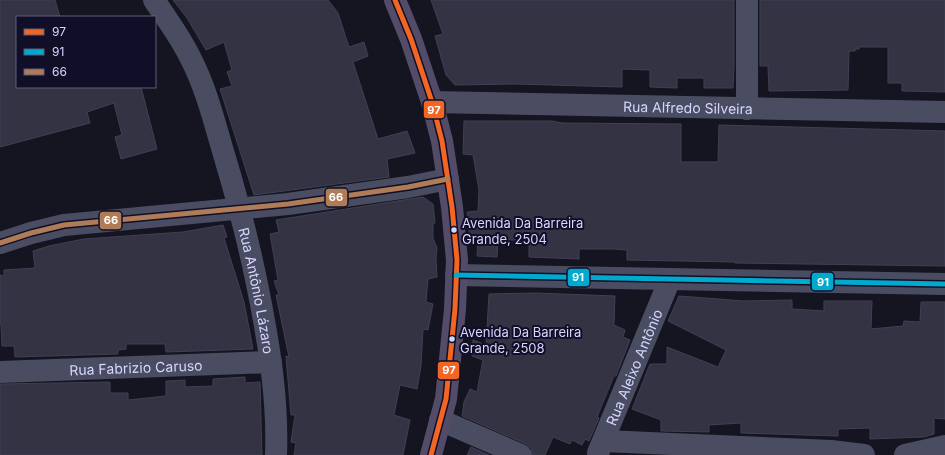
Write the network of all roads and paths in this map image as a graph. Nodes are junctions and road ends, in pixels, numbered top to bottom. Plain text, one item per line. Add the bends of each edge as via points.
1 (154, 0) edge
2 (395, 0) edge
3 (747, 0) edge
4 (432, 102) junction
5 (747, 109) junction
6 (945, 112) edge
7 (448, 179) junction
8 (240, 209) junction
9 (0, 243) edge
10 (456, 275) junction
11 (670, 279) junction
12 (945, 284) edge
13 (271, 362) junction
14 (0, 372) edge
15 (440, 420) junction
16 (945, 446) edge
17 (600, 448) edge
18 (276, 455) edge
19 (431, 455) edge
20 (521, 455) edge
21 (864, 455) edge
22 (905, 455) edge

1 - 8 street, Rua Antônio Lázaro via 177,33 206,94
2 - 4 main road
3 - 5 street
4 - 5 street, Rua Alfredo Silveira
4 - 7 main road
5 - 6 street, Rua Alfredo Silveira
7 - 8 street via 325,199
7 - 10 main road via 457,260
8 - 9 street via 64,225
8 - 13 street, Rua Antônio Lázaro via 253,263
10 - 11 street
10 - 15 main road via 446,399
11 - 12 street
11 - 17 street, Rua Aleixo Antônio
13 - 14 street, Rua Fabrizio Caruso
13 - 18 street, Rua Antônio Lázaro
15 - 19 main road
15 - 20 street
16 - 22 street
17 - 21 street via 831,451

